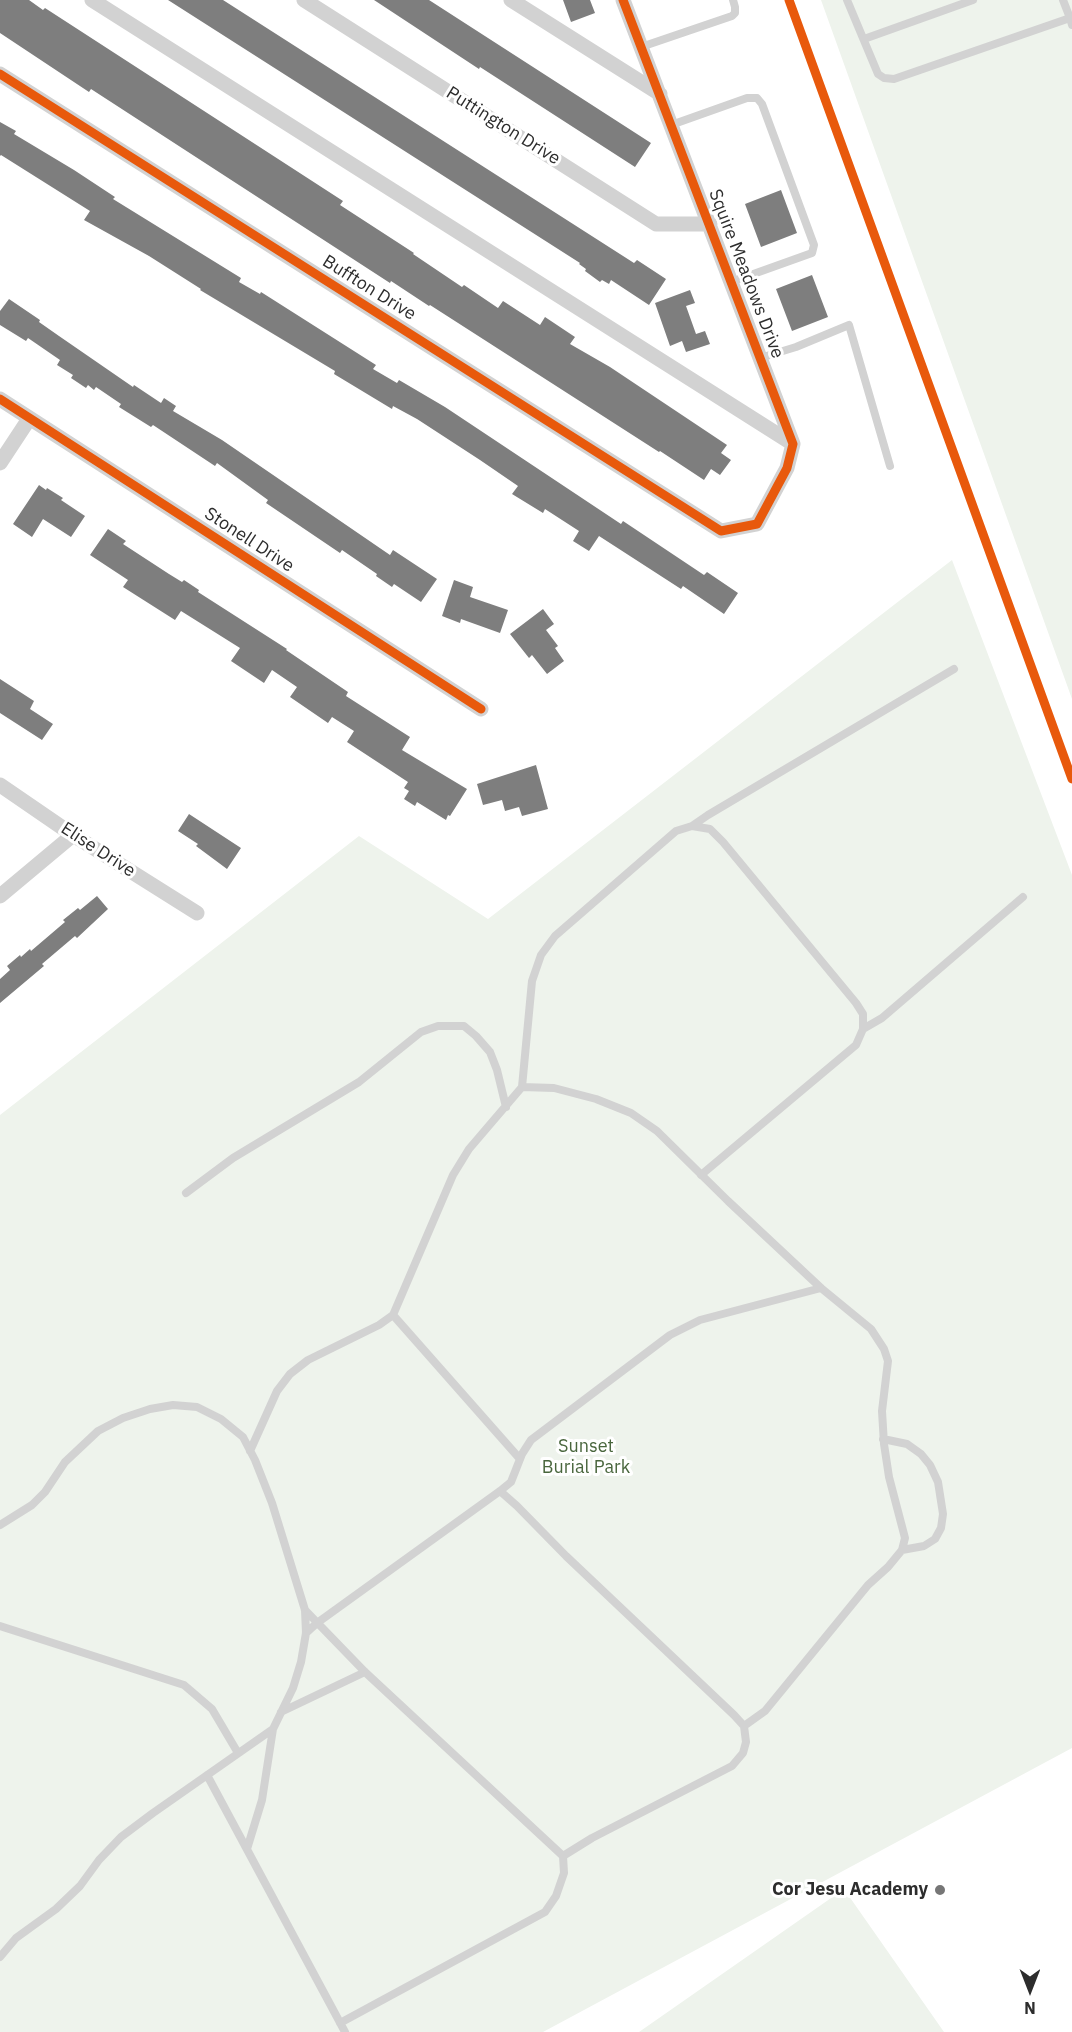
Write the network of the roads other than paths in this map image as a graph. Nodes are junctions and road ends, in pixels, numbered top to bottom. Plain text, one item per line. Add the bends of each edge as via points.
1 (92, 0) edge
2 (304, 0) edge
3 (511, 0) edge
4 (623, 0) edge
5 (733, 0) edge
6 (847, 0) edge
7 (973, 0) edge
8 (1063, 0) edge
9 (1071, 21) edge
10 (864, 39) junction
11 (641, 47) junction
12 (0, 74) edge
13 (660, 94) junction
14 (671, 125) junction
15 (710, 225) junction
16 (731, 282) junction
17 (760, 358) junction
18 (0, 399) edge
19 (29, 419) junction
20 (793, 444) junction
21 (0, 463) edge
22 (890, 466) dead end
23 (954, 669) dead end
24 (481, 709) dead end
25 (0, 785) edge
26 (692, 826) junction
27 (73, 835) junction
28 (0, 896) edge
29 (1023, 897) dead end
30 (197, 913) dead end
31 (863, 1029) junction
32 (522, 1087) junction
33 (506, 1107) junction
34 (701, 1174) junction
35 (186, 1194) dead end
36 (821, 1288) junction
37 (393, 1315) junction
38 (884, 1439) junction
39 (250, 1451) junction
40 (520, 1459) junction
41 (500, 1491) junction
42 (0, 1525) edge
43 (902, 1550) junction
44 (305, 1610) junction
45 (317, 1623) junction
46 (0, 1626) edge
47 (306, 1633) junction
48 (365, 1672) junction
49 (281, 1712) junction
50 (744, 1726) junction
51 (273, 1729) junction
52 (238, 1753) junction
53 (207, 1774) junction
54 (247, 1849) junction
55 (563, 1856) junction
56 (0, 1957) edge
57 (340, 2023) junction
58 (345, 2032) edge

1 - 20 street
2 - 15 street, Puttington Drive via 656,224
3 - 13 street
4 - 11 street, Squire Meadows Drive
5 - 11 lane via 732,16
6 - 10 lane
7 - 10 lane
8 - 9 lane
9 - 10 lane via 894,79 878,74
11 - 13 street, Squire Meadows Drive
12 - 20 street, Buffton Drive via 721,531 757,524 787,468
13 - 14 street, Squire Meadows Drive
14 - 15 street, Squire Meadows Drive
14 - 16 lane via 747,98 757,98 762,104 814,244 812,252
15 - 16 street, Squire Meadows Drive
16 - 17 street, Squire Meadows Drive
17 - 20 street, Squire Meadows Drive
17 - 22 lane via 849,325
18 - 19 street, Stonell Drive
19 - 21 street
19 - 24 street, Stonell Drive
23 - 26 lane
25 - 27 street, Elise Drive
26 - 31 lane via 710,829 730,851 856,1003 863,1014
26 - 32 lane via 676,831 555,936 541,956 532,981
27 - 28 street
27 - 30 street, Elise Drive
29 - 31 lane via 882,1018
31 - 34 lane via 856,1045
32 - 33 lane
32 - 34 lane via 554,1088 631,1113 657,1131
33 - 35 lane via 490,1052 477,1036 464,1026 438,1026 421,1032 358,1082 233,1158
33 - 37 lane via 469,1149 453,1175
34 - 36 lane
36 - 38 lane via 871,1329 884,1349 888,1361 882,1411
36 - 40 lane via 700,1320 670,1335 531,1440
37 - 39 lane via 308,1360 290,1374
37 - 40 lane
38 - 43 lane via 905,1538
38 - 43 lane via 907,1444 921,1454 938,1482 941,1528 935,1539 924,1546
39 - 42 lane via 243,1437 221,1419 197,1407 150,1409 98,1431 65,1462 32,1505
39 - 44 lane via 272,1503
40 - 41 lane via 511,1482
41 - 45 lane
41 - 50 lane
43 - 50 lane via 868,1584 765,1711
44 - 45 lane
44 - 47 lane
45 - 47 lane
45 - 48 lane
46 - 52 lane via 184,1685 212,1709
47 - 49 lane via 301,1662
48 - 49 lane
48 - 55 lane
49 - 51 lane
50 - 55 lane via 747,1742 732,1766
51 - 52 lane
51 - 54 lane via 262,1800
52 - 53 lane
53 - 54 lane
53 - 56 lane via 121,1837 80,1886 16,1938
54 - 57 lane
55 - 57 lane via 564,1873 545,1912
57 - 58 lane

